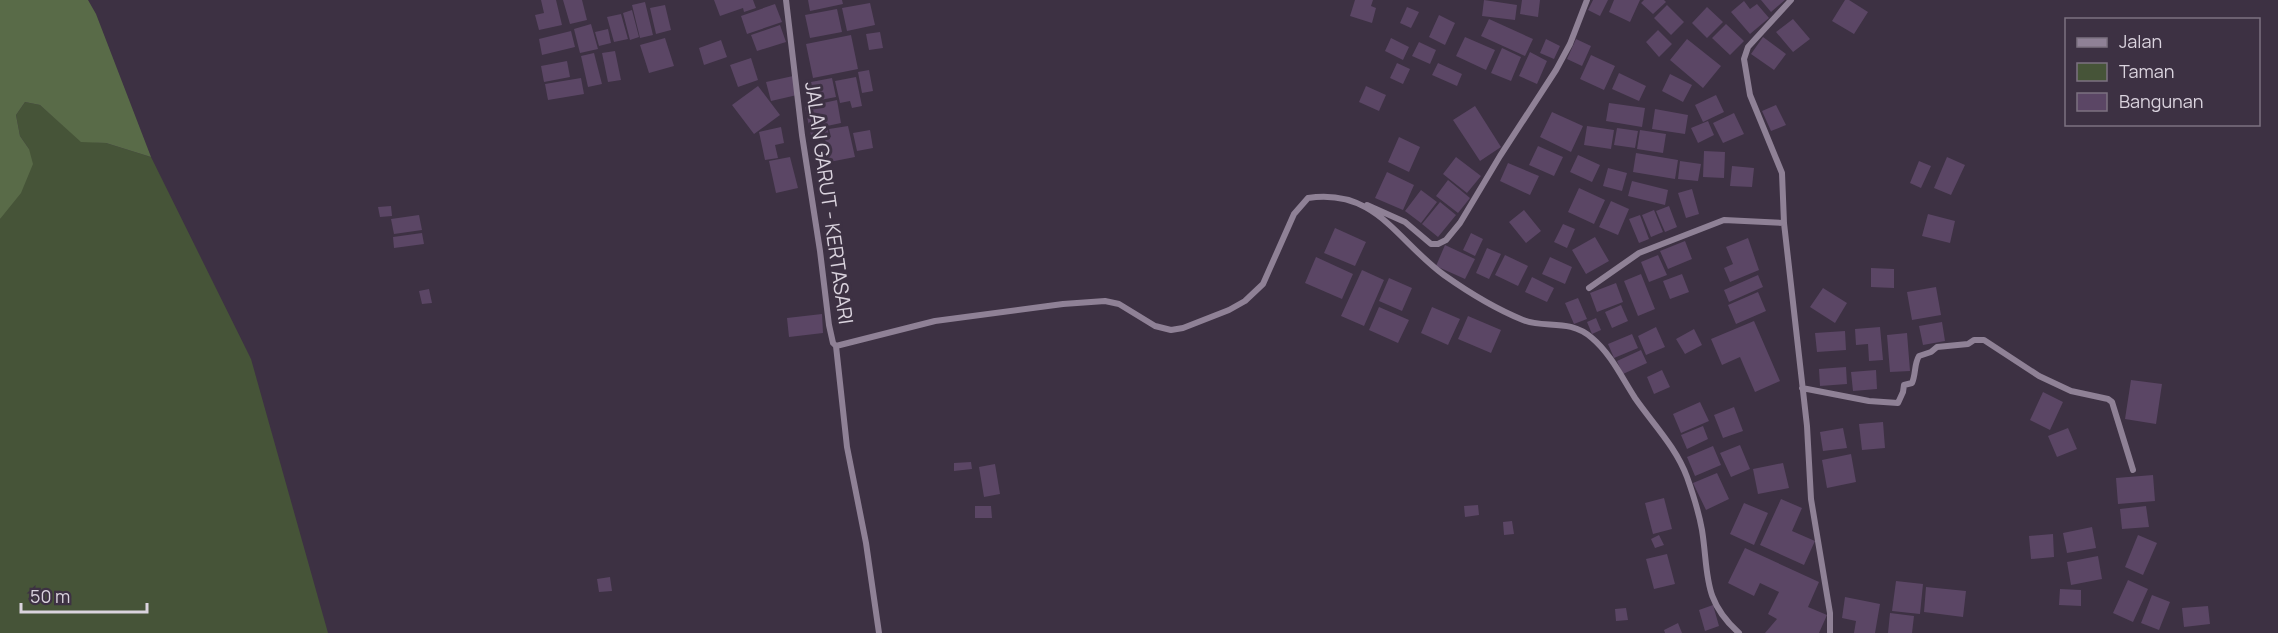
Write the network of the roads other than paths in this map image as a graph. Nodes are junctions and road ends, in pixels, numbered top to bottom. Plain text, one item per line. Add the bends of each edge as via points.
1 (786, 0) edge
2 (1587, 0) edge
3 (1791, 0) edge
4 (1352, 200) junction
5 (1784, 223) junction
6 (1588, 288) dead end
7 (836, 346) junction
8 (1802, 388) junction
9 (2133, 470) dead end
10 (879, 633) edge
11 (1739, 633) edge
12 (1830, 633) edge

1 - 7 street, JALAN GARUT - KERTASARI via 829,325 832,344
2 - 4 street via 1556,70 1446,240 1431,244 1405,222
3 - 5 street via 1748,47 1744,59 1750,95 1782,172
4 - 7 street, JALAN GARUT - KERTASARI via 1331,196 1308,198 1294,214 1257,291 1229,310 1183,328 1163,329 1128,308 1104,301 935,321
4 - 11 street, JALAN GARUT - KERTASARI via 1382,218 1443,274 1477,296 1526,321 1574,328 1592,338 1669,441 1686,476 1702,529 1711,596 1724,620
5 - 6 street via 1724,220 1639,253
5 - 8 street
7 - 10 street via 847,447
8 - 9 street via 1898,403 1904,385 1912,383 1919,356 1937,347 1984,339 2039,376 2072,391 2112,402
8 - 12 street via 1811,499

